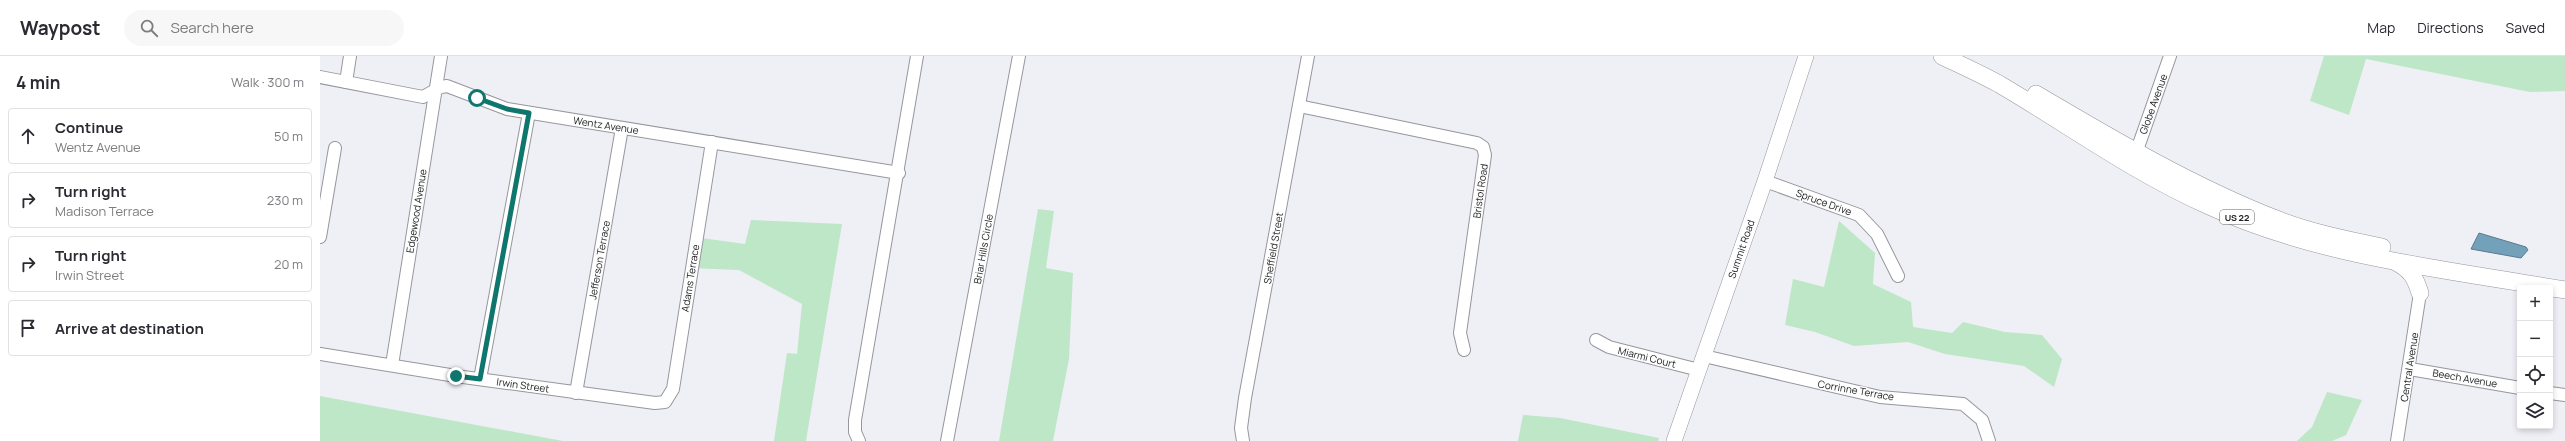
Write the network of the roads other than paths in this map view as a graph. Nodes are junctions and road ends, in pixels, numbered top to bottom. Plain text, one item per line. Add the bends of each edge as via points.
1 (350, 56) edge
2 (441, 56) edge
3 (917, 56) edge
4 (1019, 56) edge
5 (1308, 56) edge
6 (1806, 56) edge
7 (1942, 56) edge
8 (1965, 56) edge
9 (2170, 56) edge
10 (320, 77) edge
11 (346, 82) junction
12 (434, 92) junction
13 (1299, 106) junction
14 (529, 113) junction
15 (622, 128) junction
16 (712, 142) junction
17 (335, 148) dead end
18 (2136, 153) junction
19 (899, 173) junction
20 (325, 181) edge
21 (1765, 181) junction
22 (320, 237) edge
23 (2392, 260) junction
24 (2455, 271) junction
25 (1898, 276) dead end
26 (2565, 279) edge
27 (2565, 290) edge
28 (2420, 294) junction
29 (1596, 340) dead end
30 (1464, 350) dead end
31 (320, 354) edge
32 (1701, 363) junction
33 (392, 365) junction
34 (2410, 369) junction
35 (480, 379) junction
36 (2517, 387) edge
37 (576, 392) junction
38 (2553, 394) edge
39 (2565, 396) edge
40 (655, 403) joint
41 (859, 441) edge
42 (947, 441) edge
43 (1243, 441) edge
44 (1674, 441) edge
45 (1989, 441) edge
46 (2397, 441) edge

1 - 11 street
2 - 12 street, Edgewood Avenue
3 - 19 street
4 - 42 street, Briar Hills Circle
5 - 13 street, Sheffield Street
6 - 21 main road, Summit Road
7 - 23 highway, US 22 via 1999,84 2128,165 2207,206 2261,226 2350,253
8 - 18 highway, US 22 via 2003,75
9 - 18 street, Globe Avenue
10 - 11 street, Wentz Avenue
11 - 12 street, Wentz Avenue via 423,97
12 - 14 street, Wentz Avenue via 447,86 507,109
12 - 33 street, Edgewood Avenue
13 - 30 street, Bristol Road via 1477,143 1483,147 1485,155 1460,334
13 - 43 street, Sheffield Street via 1245,398 1241,428
14 - 15 street, Wentz Avenue
14 - 35 street
15 - 16 street, Wentz Avenue
15 - 37 street, Jefferson Terrace
16 - 19 street, Wentz Avenue
16 - 40 street, Adams Terrace via 672,394 665,402
17 - 20 street
18 - 26 highway, US 22 via 2209,190 2277,220 2362,243
19 - 41 street via 855,420 855,432
20 - 22 street
21 - 25 street, Spruce Drive via 1858,215 1877,234
21 - 32 main road, Summit Road
23 - 24 highway, US 22
23 - 28 highway via 2411,272
24 - 27 highway, US 22
24 - 28 highway via 2434,278
28 - 34 street, Central Avenue
29 - 32 street, Miarmi Court via 1609,347
31 - 33 street, Irwin Street
32 - 44 main road, Summit Road
32 - 45 street, Corrinne Terrace via 1880,397 1962,404 1974,411 1982,420
33 - 35 street, Irwin Street
34 - 36 street, Beech Avenue
34 - 46 street, Central Avenue
35 - 37 street, Irwin Street
37 - 40 street, Irwin Street
38 - 39 street

